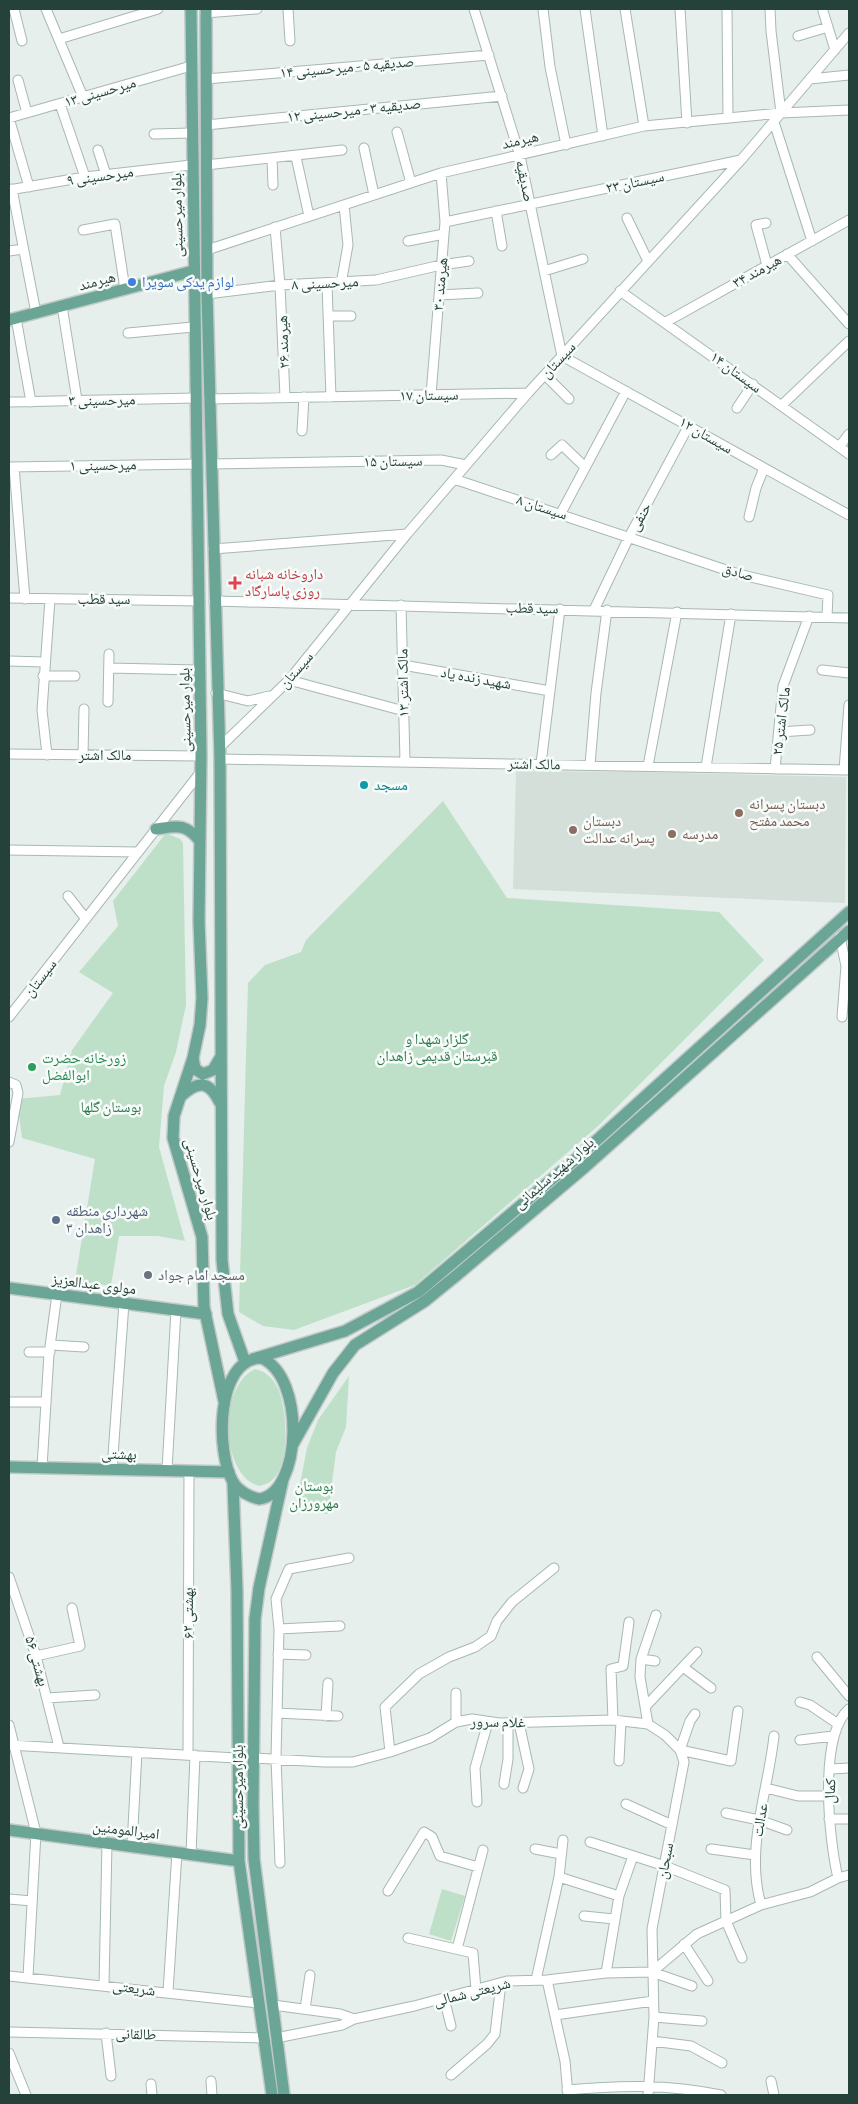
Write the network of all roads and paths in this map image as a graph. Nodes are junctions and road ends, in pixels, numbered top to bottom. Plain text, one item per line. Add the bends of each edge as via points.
1 (14, 9) edge
2 (46, 9) edge
3 (158, 9) edge
4 (191, 9) edge
5 (257, 9) edge
6 (288, 9) edge
7 (474, 9) edge
8 (543, 9) edge
9 (585, 9) edge
10 (625, 9) edge
11 (680, 9) edge
12 (727, 9) edge
13 (770, 9) edge
14 (206, 11) edge
15 (823, 11) dead end
16 (828, 27) junction
17 (849, 33) edge
18 (798, 36) dead end
19 (59, 40) junction
20 (22, 41) dead end
21 (290, 41) dead end
22 (834, 50) junction
23 (489, 55) junction
24 (191, 66) junction
25 (849, 74) edge
26 (206, 79) junction
27 (810, 79) junction
28 (18, 80) dead end
29 (502, 96) junction
30 (83, 97) junction
31 (60, 104) junction
32 (849, 110) edge
33 (27, 113) junction
34 (781, 113) junction
35 (9, 118) edge
36 (728, 118) junction
37 (774, 122) junction
38 (687, 123) junction
39 (206, 125) junction
40 (644, 126) junction
41 (397, 132) dead end
42 (154, 134) dead end
43 (191, 134) junction
44 (603, 136) junction
45 (566, 145) junction
46 (364, 148) dead end
47 (98, 150) dead end
48 (342, 150) dead end
49 (520, 156) junction
50 (296, 157) junction
51 (272, 158) junction
52 (741, 160) junction
53 (192, 165) junction
54 (206, 165) junction
55 (441, 173) junction
56 (106, 175) junction
57 (84, 178) junction
58 (411, 183) junction
59 (192, 184) junction
60 (207, 184) junction
61 (273, 185) dead end
62 (29, 187) junction
63 (10, 190) edge
64 (374, 195) junction
65 (344, 204) junction
66 (530, 204) junction
67 (496, 211) junction
68 (309, 216) junction
69 (627, 218) dead end
70 (445, 222) junction
71 (766, 223) dead end
72 (848, 224) edge
73 (275, 227) junction
74 (83, 230) dead end
75 (444, 234) junction
76 (408, 241) dead end
77 (812, 241) junction
78 (502, 246) dead end
79 (24, 249) junction
80 (207, 250) junction
81 (9, 251) edge
82 (787, 254) junction
83 (583, 259) dead end
84 (469, 261) dead end
85 (648, 261) junction
86 (441, 265) junction
87 (767, 265) junction
88 (193, 271) junction
89 (544, 271) junction
90 (327, 284) junction
91 (342, 284) junction
92 (280, 285) junction
93 (125, 289) junction
94 (620, 292) junction
95 (478, 293) dead end
96 (207, 294) junction
97 (439, 295) junction
98 (62, 306) junction
99 (36, 313) junction
100 (328, 316) junction
101 (351, 316) dead end
102 (12, 319) edge
103 (666, 322) junction
104 (849, 324) edge
105 (193, 327) junction
106 (128, 333) dead end
107 (849, 341) edge
108 (562, 356) junction
109 (545, 375) junction
110 (753, 384) junction
111 (626, 390) junction
112 (528, 393) junction
113 (431, 394) junction
114 (331, 396) junction
115 (304, 397) junction
116 (195, 398) junction
117 (285, 398) junction
118 (210, 399) junction
119 (569, 399) dead end
120 (77, 400) junction
121 (9, 402) edge
122 (31, 402) junction
123 (782, 405) junction
124 (737, 408) dead end
125 (689, 425) junction
126 (302, 431) dead end
127 (849, 434) edge
128 (839, 447) junction
129 (849, 454) edge
130 (551, 455) dead end
131 (198, 464) junction
132 (211, 464) junction
133 (466, 465) junction
134 (11, 467) edge
135 (586, 467) junction
136 (764, 468) junction
137 (454, 479) junction
138 (198, 506) junction
139 (213, 506) junction
140 (561, 513) junction
141 (849, 515) edge
142 (749, 517) dead end
143 (407, 534) junction
144 (629, 537) junction
145 (213, 549) junction
146 (9, 598) edge
147 (25, 598) junction
148 (50, 599) junction
149 (199, 601) junction
150 (214, 601) junction
151 (351, 605) junction
152 (401, 605) junction
153 (560, 609) junction
154 (594, 610) junction
155 (607, 610) junction
156 (677, 612) junction
157 (731, 614) junction
158 (809, 616) junction
159 (827, 617) junction
160 (849, 618) edge
161 (109, 654) dead end
162 (9, 661) edge
163 (44, 662) junction
164 (402, 665) junction
165 (109, 668) junction
166 (198, 670) junction
167 (822, 670) dead end
168 (849, 673) edge
169 (44, 676) junction
170 (75, 676) dead end
171 (289, 680) junction
172 (550, 691) junction
173 (216, 693) junction
174 (274, 695) junction
175 (108, 702) dead end
176 (849, 705) edge
177 (84, 709) dead end
178 (404, 711) junction
179 (810, 730) dead end
180 (779, 732) junction
181 (9, 754) edge
182 (219, 754) junction
183 (47, 755) junction
184 (84, 755) junction
185 (201, 756) junction
186 (405, 761) junction
187 (541, 764) junction
188 (590, 765) junction
189 (648, 766) junction
190 (706, 767) junction
191 (775, 769) junction
192 (847, 770) edge
193 (200, 773) junction
194 (156, 829) junction
195 (200, 840) junction
196 (10, 850) edge
197 (138, 852) junction
198 (68, 896) dead end
199 (849, 912) edge
200 (86, 919) junction
201 (845, 934) edge
202 (9, 1017) edge
203 (842, 1017) dead end
204 (220, 1057) junction
205 (193, 1058) junction
206 (9, 1082) edge
207 (178, 1099) junction
208 (221, 1105) junction
209 (9, 1142) edge
210 (9, 1288) edge
211 (57, 1294) junction
212 (124, 1303) junction
213 (176, 1310) junction
214 (206, 1314) junction
215 (84, 1347) dead end
216 (50, 1348) junction
217 (29, 1352) dead end
218 (249, 1360) junction
219 (224, 1401) junction
220 (9, 1402) edge
221 (46, 1402) junction
222 (292, 1444) junction
223 (9, 1467) edge
224 (42, 1467) junction
225 (112, 1469) junction
226 (166, 1470) junction
227 (189, 1471) junction
228 (231, 1477) junction
229 (284, 1479) junction
230 (349, 1558) dead end
231 (554, 1568) dead end
232 (9, 1577) edge
233 (72, 1608) dead end
234 (656, 1615) dead end
235 (629, 1622) dead end
236 (340, 1626) dead end
237 (279, 1629) junction
238 (697, 1652) dead end
239 (278, 1654) junction
240 (306, 1655) dead end
241 (36, 1656) junction
242 (817, 1657) dead end
243 (641, 1659) junction
244 (655, 1661) dead end
245 (683, 1667) junction
246 (328, 1683) dead end
247 (710, 1688) dead end
248 (456, 1693) dead end
249 (95, 1695) dead end
250 (849, 1696) edge
251 (47, 1698) junction
252 (800, 1702) dead end
253 (645, 1707) junction
254 (849, 1709) edge
255 (738, 1711) dead end
256 (277, 1713) junction
257 (695, 1714) dead end
258 (326, 1716) junction
259 (338, 1716) dead end
260 (617, 1720) junction
261 (456, 1722) junction
262 (488, 1722) junction
263 (508, 1723) junction
264 (519, 1723) junction
265 (648, 1724) junction
266 (838, 1724) junction
267 (9, 1725) edge
268 (774, 1736) dead end
269 (833, 1736) junction
270 (800, 1740) dead end
271 (11, 1745) edge
272 (59, 1748) junction
273 (680, 1750) junction
274 (138, 1752) junction
275 (390, 1752) junction
276 (192, 1755) junction
277 (236, 1758) junction
278 (254, 1758) junction
279 (276, 1758) junction
280 (619, 1760) dead end
281 (849, 1768) edge
282 (831, 1770) junction
283 (504, 1784) dead end
284 (523, 1788) dead end
285 (766, 1788) junction
286 (829, 1796) junction
287 (477, 1802) dead end
288 (626, 1804) dead end
289 (726, 1813) dead end
290 (849, 1819) edge
291 (759, 1820) junction
292 (829, 1820) junction
293 (672, 1825) junction
294 (9, 1830) edge
295 (787, 1830) dead end
296 (36, 1834) junction
297 (563, 1840) dead end
298 (590, 1842) dead end
299 (107, 1843) junction
300 (132, 1846) junction
301 (711, 1849) dead end
302 (483, 1850) dead end
303 (535, 1850) dead end
304 (177, 1852) junction
305 (191, 1854) junction
306 (561, 1854) junction
307 (755, 1855) junction
308 (633, 1856) junction
309 (239, 1861) junction
310 (280, 1863) dead end
311 (664, 1866) junction
312 (478, 1867) junction
313 (849, 1875) edge
314 (559, 1877) junction
315 (838, 1878) junction
316 (388, 1891) dead end
317 (619, 1896) junction
318 (9, 1899) edge
319 (32, 1901) junction
320 (761, 1905) junction
321 (584, 1916) dead end
322 (614, 1919) junction
323 (726, 1921) junction
324 (408, 1938) dead end
325 (684, 1944) junction
326 (457, 1949) junction
327 (742, 1958) dead end
328 (652, 1972) junction
329 (606, 1973) junction
330 (310, 1975) dead end
331 (9, 1976) edge
332 (28, 1977) junction
333 (536, 1980) junction
334 (547, 1980) junction
335 (708, 1981) dead end
336 (501, 1982) junction
337 (104, 1985) junction
338 (692, 1986) dead end
339 (476, 1990) junction
340 (168, 1992) junction
341 (444, 1998) junction
342 (653, 2001) junction
343 (259, 2003) junction
344 (272, 2004) junction
345 (305, 2009) junction
346 (555, 2015) junction
347 (654, 2016) junction
348 (354, 2019) junction
349 (702, 2021) dead end
350 (451, 2026) dead end
351 (9, 2032) edge
352 (106, 2033) junction
353 (264, 2038) junction
354 (276, 2038) junction
355 (652, 2041) junction
356 (9, 2053) edge
357 (722, 2063) dead end
358 (451, 2075) dead end
359 (112, 2076) dead end
360 (211, 2081) dead end
361 (771, 2081) dead end
362 (151, 2084) dead end
363 (649, 2085) junction
364 (568, 2092) edge
365 (26, 2095) edge
366 (152, 2095) edge
367 (212, 2095) edge
368 (274, 2095) edge
369 (282, 2095) edge
370 (648, 2095) edge
371 (721, 2095) edge
372 (774, 2095) edge

1 - 20 street
2 - 19 street
3 - 19 street
4 - 24 main road, بلوار میرحسینی
5 - 14 street
6 - 21 street
7 - 23 street, صدیقیه
8 - 45 street via 550,66
9 - 44 street
10 - 40 street
11 - 38 street
12 - 36 street
13 - 34 street
14 - 26 main road, بلوار میرحسینی
15 - 16 street
16 - 18 street
16 - 22 street
17 - 22 street, سیستان
19 - 30 street
22 - 27 street, سیستان
23 - 26 street, صدیقیه ۵ - میرحسینی ۱۴
23 - 29 street, صدیقیه
24 - 30 street, میرحسینی ۱۳
24 - 43 main road, بلوار میرحسینی
25 - 27 street
26 - 39 main road, بلوار میرحسینی
27 - 34 street, سیستان
28 - 33 street
29 - 39 street, صدیقیه ۳ - میرحسینی ۱۲
29 - 49 street, صدیقیه
30 - 31 street, میرحسینی ۱۳
31 - 33 street, میرحسینی ۱۳
31 - 57 street
32 - 34 street, هیرمند
33 - 35 street, میرحسینی ۱۳
34 - 36 street, هیرمند
34 - 37 street, سیستان
35 - 62 street
36 - 38 street, هیرمند
37 - 52 street, سیستان
37 - 77 street
38 - 40 street, هیرمند
39 - 54 main road, بلوار میرحسینی
40 - 44 street, هیرمند
41 - 58 street
42 - 43 street
43 - 53 main road, بلوار میرحسینی
44 - 45 street, هیرمند
45 - 49 street, هیرمند
46 - 64 street
47 - 56 street
48 - 50 street
49 - 55 street, هیرمند
49 - 66 street, صدیقیه
50 - 51 street
50 - 68 street
51 - 54 street
51 - 61 street
52 - 66 street, سیستان ۲۳
52 - 85 street, سیستان
53 - 56 street, میرحسینی ۹
53 - 59 main road, بلوار میرحسینی
54 - 60 main road, بلوار میرحسینی
55 - 58 street, هیرمند
55 - 70 street, هیرمند ۳۰
56 - 57 street, میرحسینی ۹
57 - 62 street, میرحسینی ۹
58 - 64 street, هیرمند
59 - 60 main road
59 - 88 main road, بلوار میرحسینی
60 - 80 main road, بلوار میرحسینی
62 - 63 street, میرحسینی ۹
63 - 79 street
64 - 65 street, هیرمند
65 - 68 street, هیرمند
65 - 91 street via 348,245
66 - 67 street, سیستان ۲۳
66 - 89 street, صدیقیه
67 - 70 street, سیستان ۲۳
67 - 78 street
68 - 73 street, هیرمند
69 - 85 street
70 - 75 street, هیرمند ۳۰
71 - 87 street via 756,225
72 - 77 street, هیرمند ۳۴
73 - 80 street, هیرمند
73 - 92 street, هیرمند ۲۶
74 - 93 street via 116,224
75 - 76 street
75 - 86 street, هیرمند ۳۰
77 - 82 street, هیرمند ۳۴
79 - 81 street
79 - 99 street
80 - 96 main road, بلوار میرحسینی
82 - 87 street, هیرمند ۳۴
82 - 104 street
83 - 89 street
84 - 86 street, میرحسینی ۸
85 - 94 street, سیستان
86 - 91 street, میرحسینی ۸
86 - 97 street, هیرمند ۳۰
87 - 103 street, هیرمند ۳۴
88 - 93 main road, هیرمند
88 - 105 main road, بلوار میرحسینی
89 - 108 street, صدیقیه
90 - 91 street, میرحسینی ۸
90 - 92 street, میرحسینی ۸
90 - 100 street
92 - 96 street, میرحسینی ۸
92 - 117 street, هیرمند ۲۶
93 - 98 main road, هیرمند
94 - 103 street, سیستان ۱۴
94 - 108 street, سیستان
95 - 97 street
96 - 118 main road, بلوار میرحسینی
97 - 113 street, هیرمند ۳۰
98 - 99 main road, هیرمند
98 - 120 street
99 - 102 main road, هیرمند
100 - 101 street
100 - 114 street
102 - 122 street
103 - 110 street, سیستان ۱۴
105 - 106 street
105 - 116 main road, بلوار میرحسینی
107 - 123 street
108 - 109 street, سیستان
108 - 111 street, سیستان ۱۲
109 - 112 street, سیستان
109 - 119 street
110 - 123 street, سیستان ۱۴
110 - 124 street
111 - 125 street, سیستان ۱۲
111 - 135 street
112 - 113 street, سیستان ۱۷
112 - 133 street, سیستان
113 - 114 street, سیستان ۱۷
114 - 115 street, سیستان ۱۷
115 - 117 street, سیستان ۱۷
115 - 126 street
116 - 120 street, میرحسینی ۳
116 - 131 main road, بلوار میرحسینی
117 - 118 street, سیستان ۱۷
118 - 132 main road, بلوار میرحسینی
120 - 122 street, میرحسینی ۳
121 - 122 street, میرحسینی ۳
123 - 128 street, سیستان ۱۴
125 - 136 street, سیستان ۱۲
125 - 144 street, حنفی
127 - 128 street
128 - 129 street, سیستان ۱۴
130 - 135 street via 562,445
131 - 134 street, میرحسینی ۱
131 - 138 main road, بلوار میرحسینی
132 - 133 street, سیستان ۱۵ via 441,460
132 - 139 main road, بلوار میرحسینی
133 - 137 street, سیستان
134 - 147 street via 20,527
135 - 140 street
136 - 141 street, سیستان ۱۲
136 - 142 street
137 - 140 street, سیستان ۸
137 - 143 street, سیستان
138 - 139 main road
138 - 149 main road, بلوار میرحسینی
139 - 145 main road, بلوار میرحسینی
140 - 144 street, سیستان ۸
143 - 145 street
143 - 151 street, سیستان
144 - 154 street, حنفی
144 - 159 street, صادق via 738,574 828,595
145 - 150 main road, بلوار میرحسینی
146 - 147 street, سید قطب
147 - 148 street, سید قطب
148 - 149 street, سید قطب
148 - 163 street
149 - 166 main road, بلوار میرحسینی
150 - 151 street, سید قطب
150 - 173 main road, بلوار میرحسینی
151 - 152 street, سید قطب
151 - 171 street, سیستان
152 - 153 street, سید قطب
152 - 164 street, مالک اشتر ۱۳
153 - 154 street, سید قطب
153 - 172 street
154 - 155 street, سید قطب
155 - 156 street, سید قطب
155 - 188 street
156 - 157 street, سید قطب
156 - 189 street
157 - 158 street, سید قطب
157 - 190 street
158 - 159 street, سید قطب
158 - 180 street, مالک اشتر ۲۵ via 783,686
159 - 160 street, سید قطب
161 - 165 street
162 - 163 street
163 - 169 street
164 - 172 street, شهید زنده یاد
164 - 178 street, مالک اشتر ۱۳
165 - 166 street
165 - 175 street
166 - 185 main road, بلوار میرحسینی
167 - 168 street
169 - 170 street
169 - 183 street via 42,710
171 - 174 street, سیستان
171 - 178 street
172 - 187 street
173 - 174 street, سیستان via 248,702
173 - 182 main road, بلوار میرحسینی
174 - 182 street, سیستان
176 - 192 street
177 - 184 street
178 - 186 street, مالک اشتر ۱۳
179 - 180 street
180 - 191 street, مالک اشتر ۲۵
181 - 183 street, مالک اشتر
182 - 186 street, مالک اشتر
182 - 204 main road, بلوار میرحسینی
183 - 184 street, مالک اشتر
184 - 185 street, مالک اشتر
185 - 193 main road, بلوار میرحسینی
186 - 187 street, مالک اشتر
187 - 188 street, مالک اشتر
188 - 189 street, مالک اشتر
189 - 190 street, مالک اشتر
190 - 191 street, مالک اشتر
191 - 192 street, مالک اشتر
193 - 194 street, سیستان
193 - 195 main road, بلوار میرحسینی
194 - 195 main road via 183,826
194 - 197 street, سیستان
195 - 205 main road, بلوار میرحسینی via 202,998
196 - 197 street
197 - 200 street, سیستان
198 - 200 street
199 - 218 main road, بلوار شهید سلیمانی via 577,1158 418,1292 345,1331
200 - 202 street, سیستان
201 - 203 street
201 - 222 main road, بلوار شهید سلیمانی via 585,1167 472,1263 425,1301 355,1345 333,1373
204 - 205 main road via 213,1070 203,1074 195,1069
204 - 208 main road, بلوار میرحسینی
205 - 207 main road, بلوار میرحسینی
206 - 209 street via 16,1085 18,1093
207 - 208 main road via 201,1085 214,1091
207 - 214 main road, بلوار میرحسینی via 173,1138 202,1237
208 - 218 main road, بلوار میرحسینی via 224,1296 228,1314
210 - 211 main road, مولوی عبدالعزیز
211 - 212 main road, مولوی عبدالعزیز
211 - 216 street
212 - 213 main road, مولوی عبدالعزیز
212 - 225 street
213 - 214 main road, مولوی عبدالعزیز
213 - 226 street
214 - 219 main road, بلوار میرحسینی
215 - 216 street
216 - 217 street
216 - 221 street
218 - 219 main road via 234,1377
218 - 222 main road via 261,1358 273,1364 284,1379 292,1415
219 - 228 main road, بلوار میرحسینی via 223,1435
220 - 221 street
221 - 224 street
222 - 229 main road, بلوار میرحسینی
223 - 224 main road, بهشتی
224 - 225 main road, بهشتی
225 - 226 main road, بهشتی
226 - 227 main road, بهشتی
227 - 228 main road, بهشتی
227 - 276 street, بهشتی ۶۲
228 - 229 main road via 245,1493 259,1499 272,1494
228 - 277 main road, بلوار میرحسینی via 237,1590
229 - 278 main road, بلوار میرحسینی via 255,1619
230 - 237 street via 289,1569 276,1599
231 - 275 street via 512,1602 497,1621 491,1636 419,1674 384,1707
232 - 241 street, بهشتی ۵۶
233 - 241 street via 80,1646
234 - 243 street
235 - 260 street via 623,1666 611,1669
236 - 237 street
237 - 239 street
238 - 245 street
239 - 240 street
239 - 256 street
241 - 251 street, بهشتی ۵۶
242 - 250 street
243 - 244 street
243 - 253 street
245 - 247 street
245 - 253 street
246 - 258 street
248 - 261 street
249 - 251 street
251 - 272 street, بهشتی ۵۶
252 - 266 street
253 - 265 street
254 - 266 street, کمال
255 - 273 street via 731,1761
256 - 258 street
256 - 279 street
257 - 273 street
258 - 259 street
260 - 264 street, غلام سرور
260 - 265 street, غلام سرور
260 - 280 street
261 - 262 street, غلام سرور via 472,1719
261 - 275 street, غلام سرور via 430,1738
262 - 263 street, غلام سرور
262 - 287 street via 475,1768
263 - 264 street, غلام سرور
263 - 283 street
264 - 284 street via 529,1769
265 - 273 street, غلام سرور
266 - 269 street, کمال
267 - 271 street
268 - 285 street, عدالت
269 - 270 street
269 - 282 street, کمال
271 - 272 street
271 - 296 street
272 - 274 street
273 - 293 street, سبحان via 684,1762
274 - 276 street
274 - 300 street
275 - 279 street, غلام سرور via 353,1762
276 - 277 street
276 - 305 street, بهشتی ۶۲
277 - 309 main road, بلوار میرحسینی
278 - 279 street, غلام سرور
278 - 344 main road, بلوار میرحسینی via 254,1859
279 - 310 street
281 - 282 street
282 - 286 street, کمال
285 - 286 street via 798,1796
285 - 291 street, عدالت
286 - 292 street, کمال
288 - 293 street
289 - 291 street
290 - 292 street
291 - 295 street
291 - 307 street, عدالت
292 - 315 street, کمال
293 - 311 street, سبحان
294 - 296 main road, امیرالمومنین
296 - 299 main road, امیرالمومنین
296 - 319 street
297 - 306 street
298 - 308 street
299 - 300 main road, امیرالمومنین
299 - 337 street
300 - 304 main road, امیرالمومنین
301 - 307 street
302 - 312 street
303 - 306 street
304 - 305 main road, امیرالمومنین
304 - 340 street
305 - 309 main road, امیرالمومنین
306 - 314 street
307 - 320 street, عدالت via 756,1886
308 - 311 street
308 - 317 street
309 - 343 main road, بلوار میرحسینی
311 - 323 street via 725,1890
311 - 328 street, سبحان via 652,1929
312 - 316 street via 440,1856 432,1837 424,1832
312 - 326 street
313 - 315 street
314 - 317 street
314 - 333 street
315 - 320 street via 810,1892
317 - 322 street
318 - 319 street
319 - 332 street
320 - 323 street
321 - 322 street
322 - 329 street
323 - 325 street via 697,1934
323 - 327 street
324 - 326 street
325 - 328 street
325 - 335 street
326 - 339 street via 473,1953
328 - 329 street, شریعتی شمالی
328 - 338 street
328 - 342 street, سبحان
329 - 334 street, شریعتی شمالی
330 - 345 street
331 - 332 street, شریعتی
332 - 337 street, شریعتی
333 - 334 street, شریعتی شمالی
333 - 336 street, شریعتی شمالی
334 - 346 street
336 - 339 street, شریعتی شمالی
336 - 358 street via 495,2034
337 - 340 street, شریعتی
339 - 341 street, شریعتی شمالی
340 - 343 street, شریعتی
341 - 348 street, شریعتی شمالی
341 - 350 street
342 - 346 street
342 - 347 street, سبحان
343 - 353 main road, بلوار میرحسینی
344 - 345 street, شریعتی شمالی
344 - 354 main road, بلوار میرحسینی
345 - 348 street, شریعتی شمالی
346 - 364 street
347 - 349 street
347 - 355 street, سبحان
348 - 354 street, شریعتی شمالی via 342,2026
351 - 352 street, طالقانی
352 - 353 street, طالقانی
352 - 359 street
353 - 354 main road
353 - 368 main road, بلوار میرحسینی
354 - 369 main road, بلوار میرحسینی
355 - 357 street via 691,2046
355 - 363 street, سبحان
356 - 365 street
360 - 367 street
361 - 372 street
362 - 366 street
363 - 364 street
363 - 370 street, سبحان
363 - 371 street

